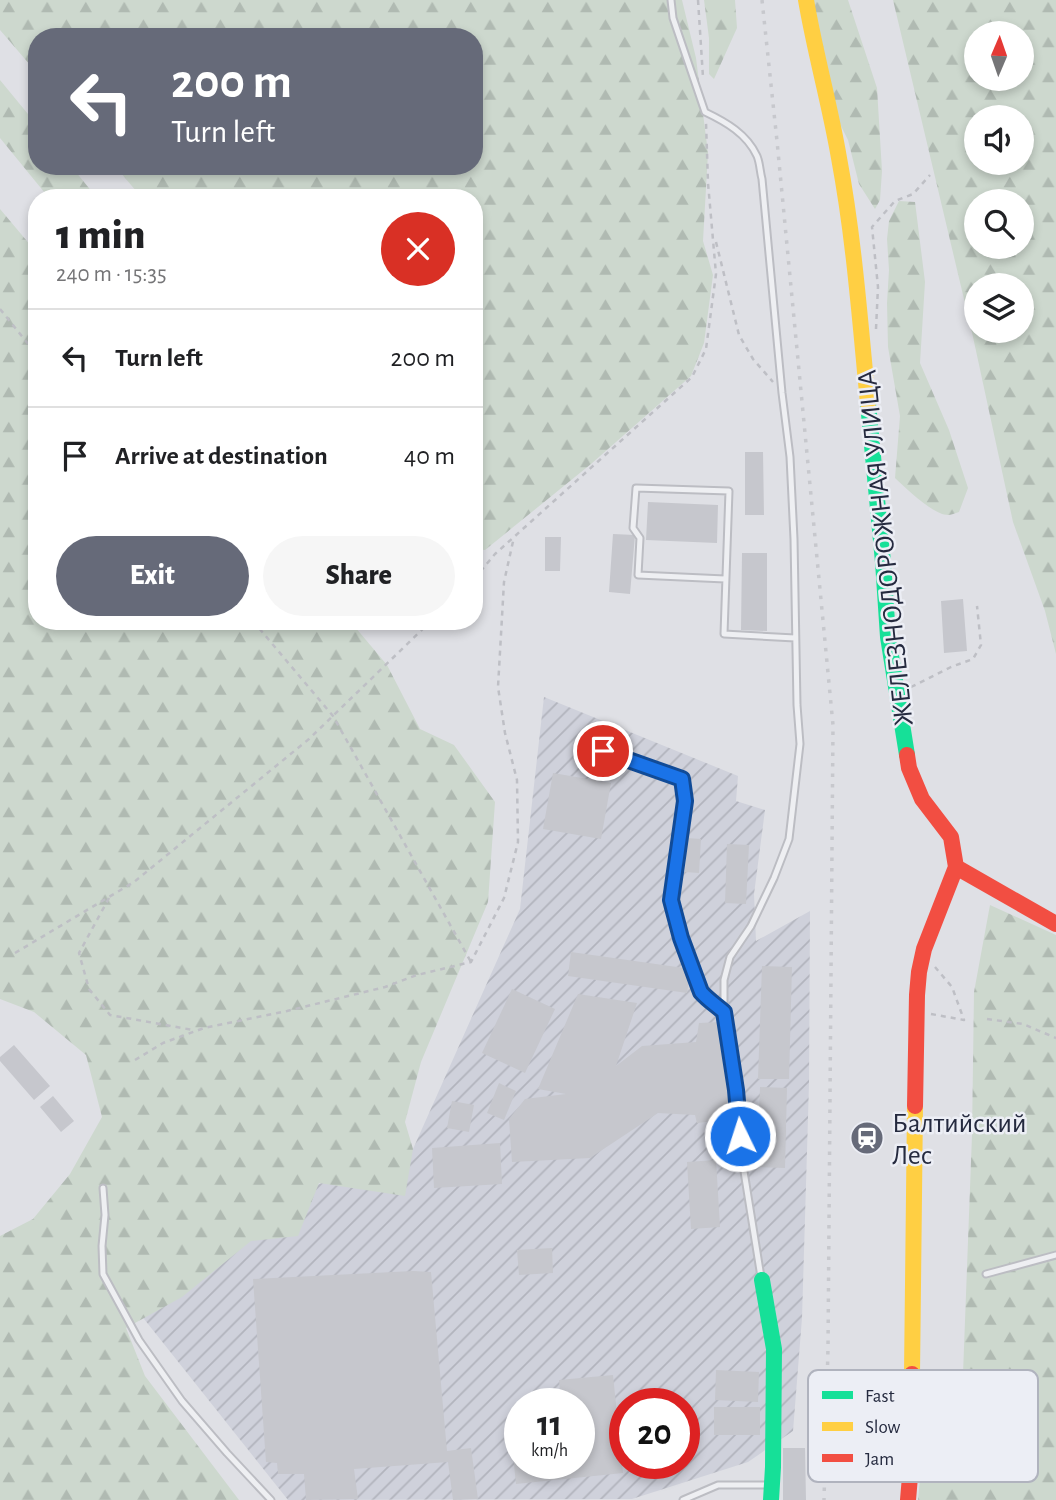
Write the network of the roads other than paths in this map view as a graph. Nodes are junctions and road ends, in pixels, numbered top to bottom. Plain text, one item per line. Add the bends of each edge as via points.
1 (671, 0) edge
2 (806, 0) edge
3 (725, 579) junction
4 (795, 638) junction
5 (603, 751) dead end
6 (956, 867) junction
7 (1056, 924) edge
8 (724, 1012) junction
9 (103, 1188) dead end
10 (1056, 1255) edge
11 (986, 1274) dead end
12 (762, 1280) joint
13 (913, 1370) edge
14 (910, 1482) edge
15 (772, 1492) edge
16 (271, 1500) edge
17 (683, 1500) edge
18 (908, 1500) edge

1 - 4 lane via 705,112 729,124 747,141 762,179 790,457
2 - 6 street, ЖЕЛЕЗНОДОРОЖНАЯ УЛИЦА via 849,220 888,637 909,768 922,799 951,838
3 - 3 lane via 729,491 636,488 633,528 640,538 638,575
3 - 4 lane via 724,634
4 - 8 lane via 800,744 789,839 751,926 730,957
5 - 8 lane via 682,779 685,801 671,900 701,992
6 - 7 street
6 - 13 street via 919,972
8 - 12 lane
9 - 16 lane via 103,1274 139,1340 182,1401
10 - 11 lane
12 - 15 street via 774,1349
14 - 18 street
15 - 17 lane via 718,1486

